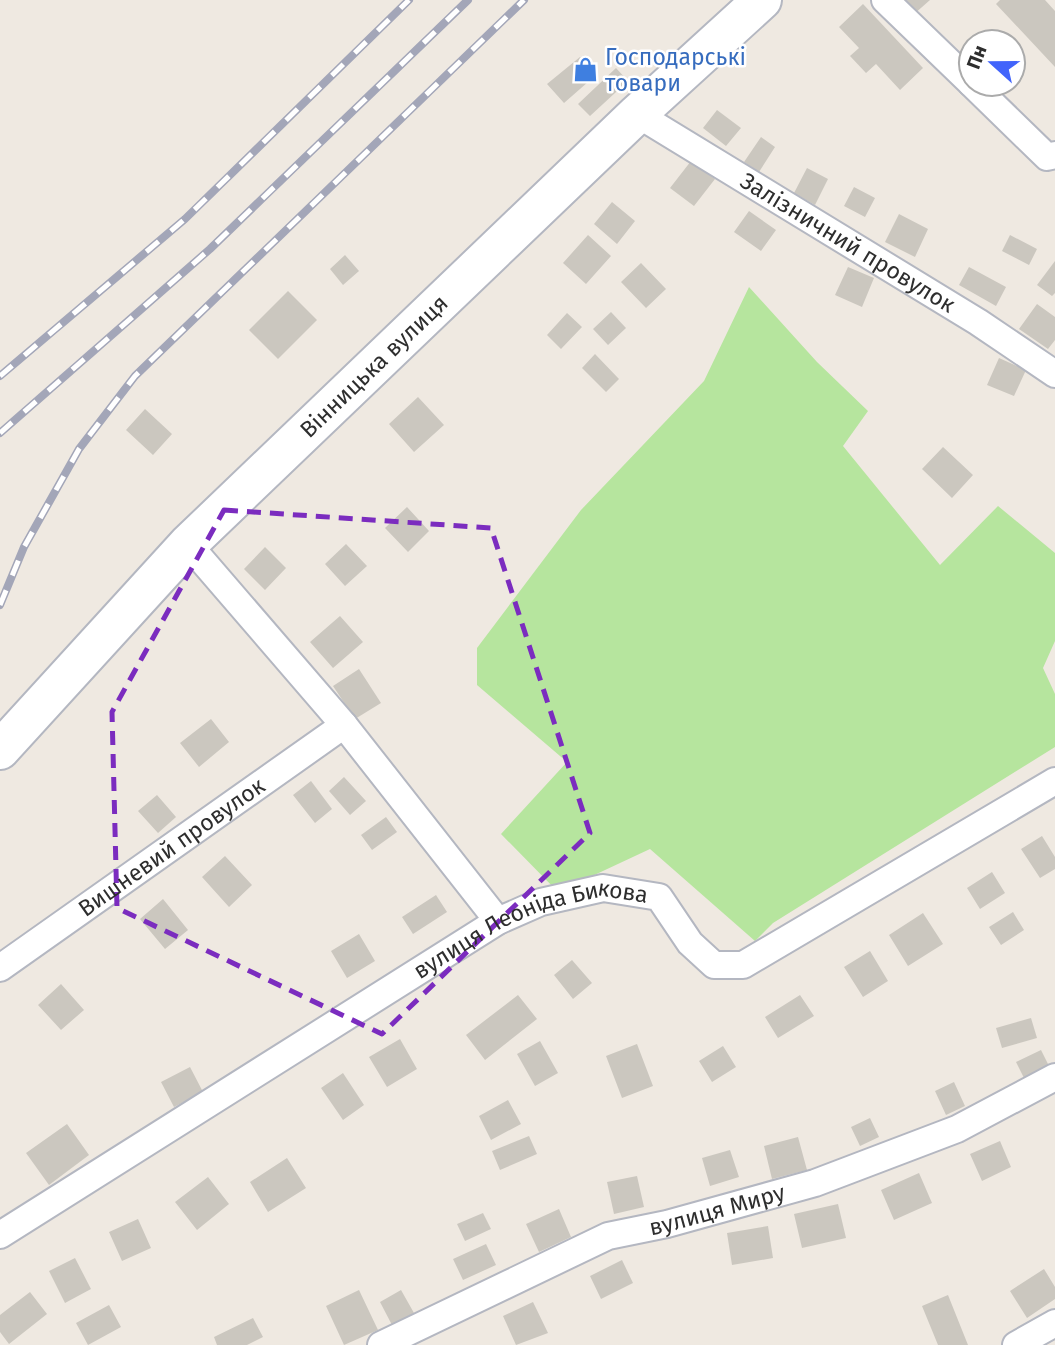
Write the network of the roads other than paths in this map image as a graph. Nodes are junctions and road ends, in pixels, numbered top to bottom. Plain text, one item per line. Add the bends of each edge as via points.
1 (762, 0) edge
2 (885, 0) edge
3 (957, 70) edge
4 (987, 98) edge
5 (637, 114) junction
6 (1051, 156) edge
7 (1055, 374) edge
8 (188, 544) junction
9 (344, 725) junction
10 (0, 750) edge
11 (1055, 781) edge
12 (498, 921) junction
13 (0, 968) edge
14 (1055, 1077) edge
15 (0, 1236) edge
16 (1055, 1323) edge
17 (381, 1345) edge
18 (1016, 1345) edge

1 - 5 street, Вінницька вулиця
2 - 3 street
4 - 6 street
5 - 7 street, Залізничний провулок
5 - 8 street, Вінницька вулиця
8 - 9 street
8 - 10 street, Вінницька вулиця
9 - 12 street
9 - 13 street, Вишневий провулок
11 - 12 street, вулиця Леоніда Бикова via 743,965 714,965 690,943 659,897 603,888 541,902
12 - 15 street, вулиця Леоніда Бикова
14 - 17 street, вулиця Миру via 957,1129 815,1183 608,1236
16 - 18 street

